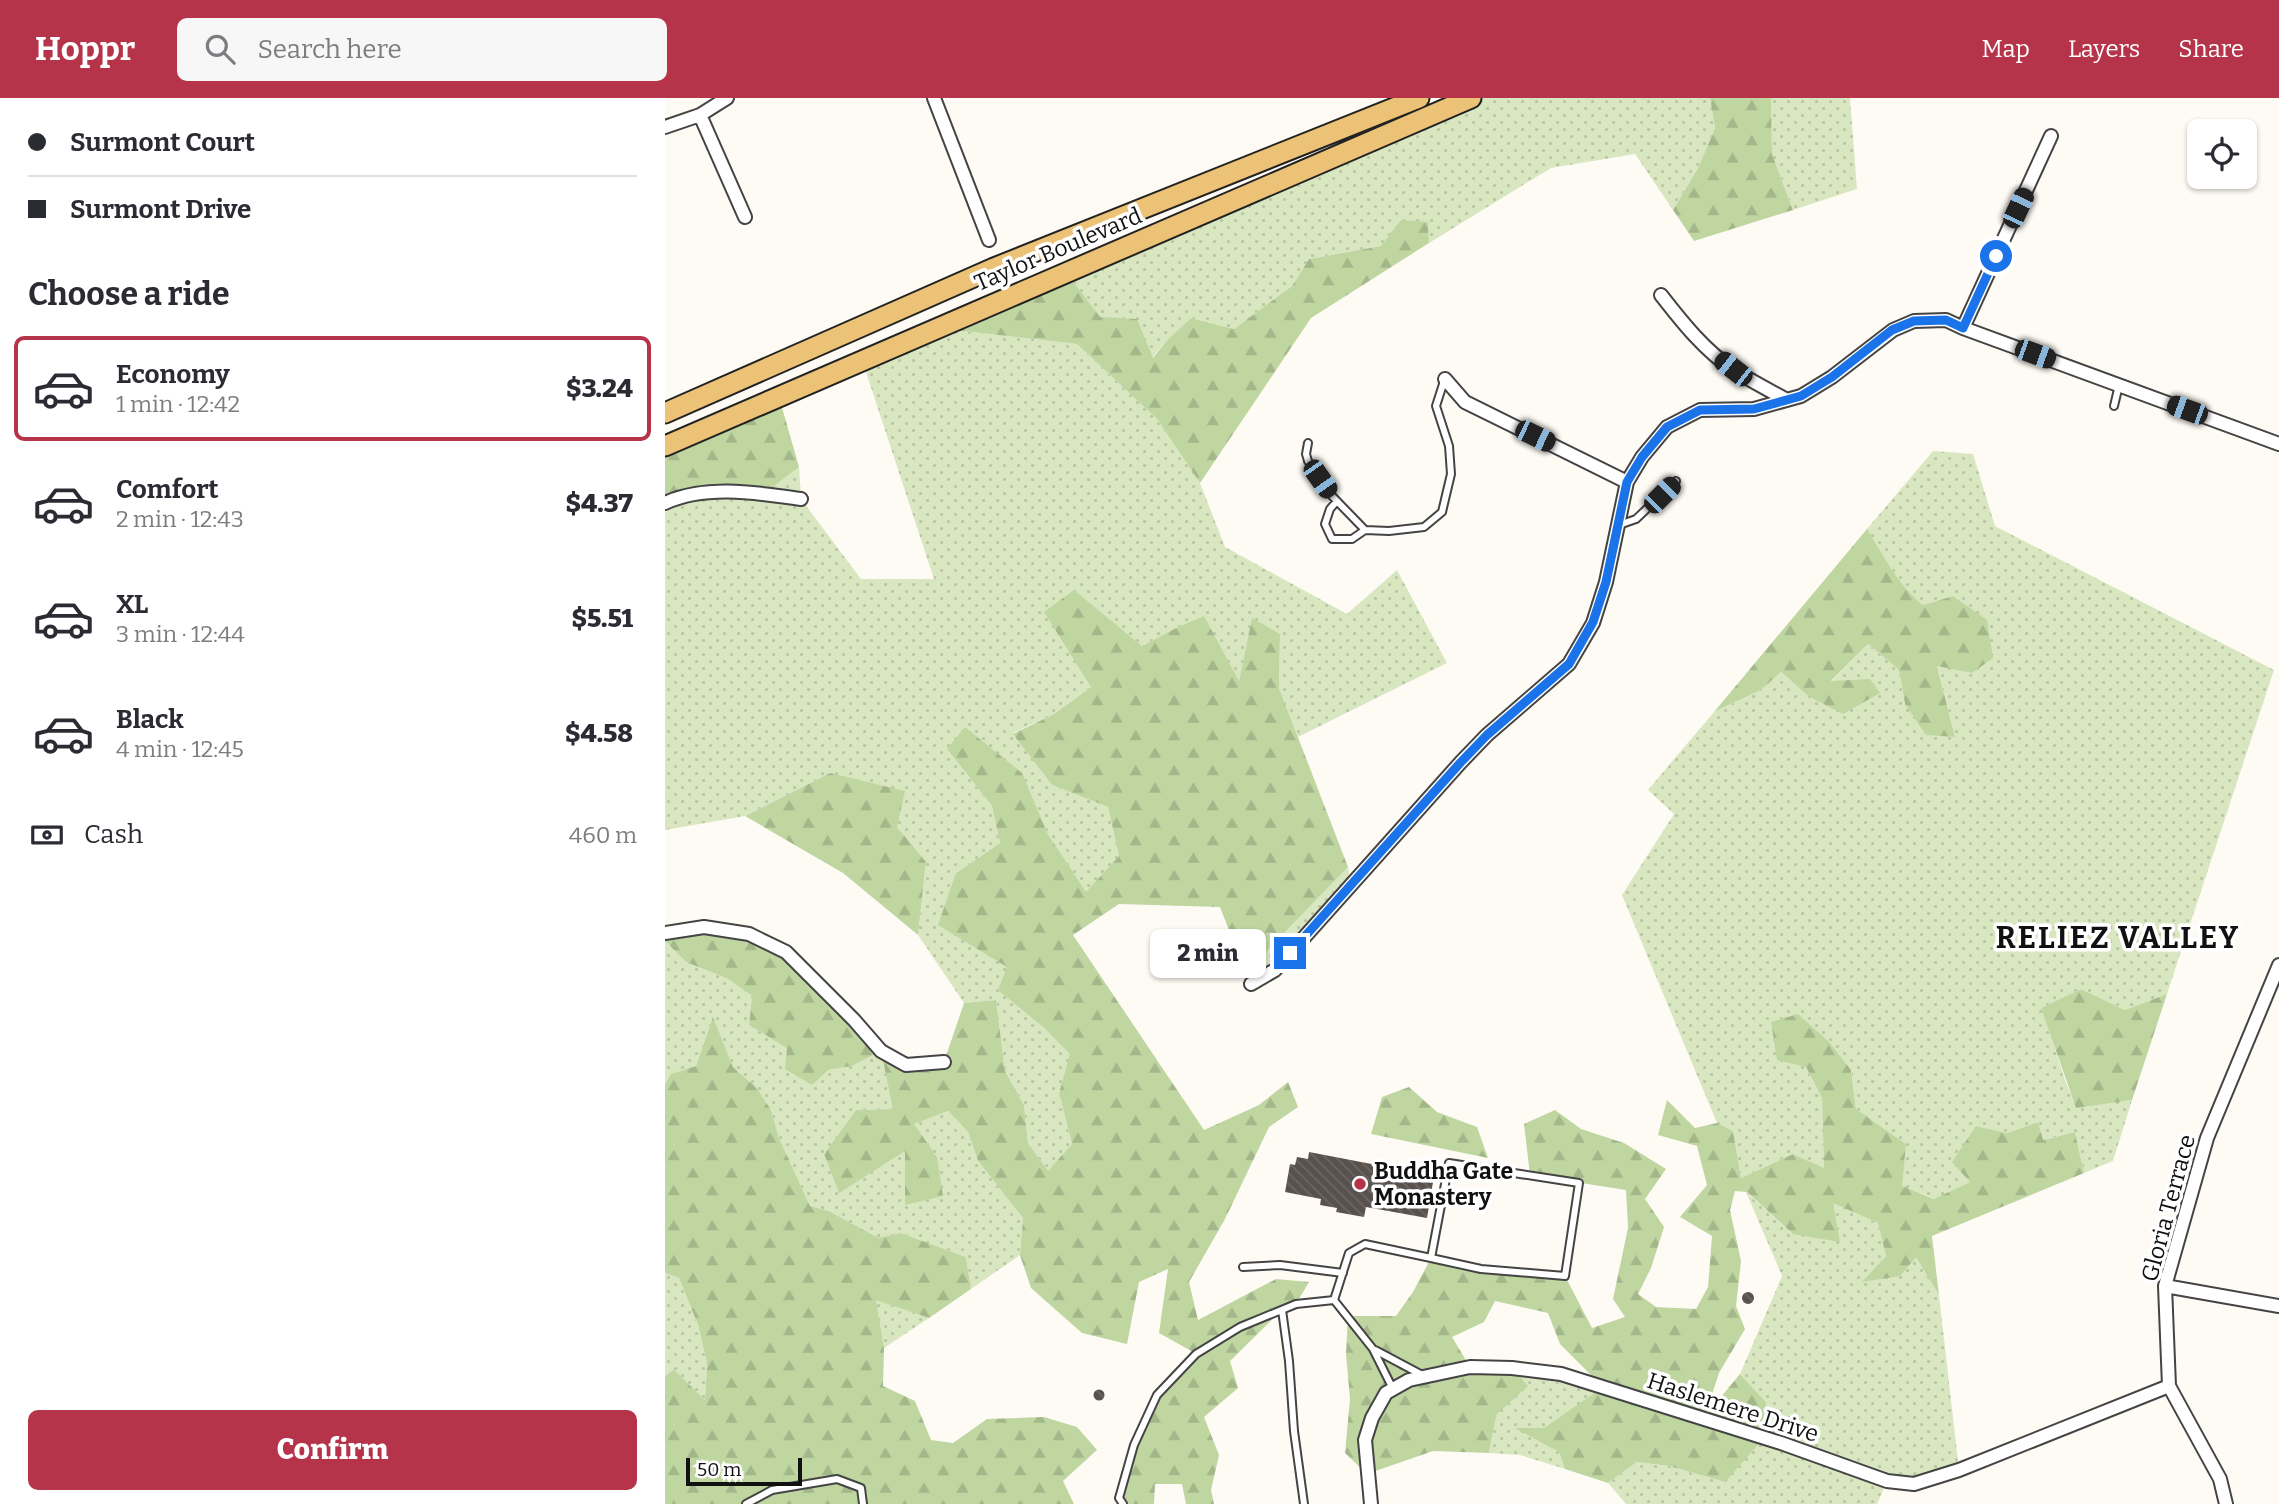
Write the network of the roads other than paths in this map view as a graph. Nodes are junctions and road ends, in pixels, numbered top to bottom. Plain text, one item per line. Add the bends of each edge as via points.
1 (727, 98) edge
2 (934, 98) edge
3 (1419, 98) edge
4 (1471, 98) edge
5 (700, 115) junction
6 (665, 127) edge
7 (2051, 136) dead end
8 (745, 217) dead end
9 (989, 240) dead end
10 (1661, 295) dead end
11 (1963, 328) junction
12 (1445, 379) joint
13 (2119, 385) junction
14 (1787, 400) junction
15 (2114, 406) dead end
16 (665, 413) edge
17 (1308, 443) dead end
18 (2279, 444) edge
19 (665, 446) edge
20 (1676, 481) dead end
21 (1627, 482) junction
22 (801, 499) dead end
23 (1337, 501) junction
24 (665, 503) edge
25 (1618, 526) junction
26 (1365, 530) junction
27 (665, 933) edge
28 (2279, 965) edge
29 (1251, 984) dead end
30 (944, 1062) dead end
31 (1431, 1258) junction
32 (1243, 1267) dead end
33 (1343, 1273) junction
34 (2165, 1286) junction
35 (1334, 1300) junction
36 (2279, 1306) edge
37 (1282, 1310) junction
38 (1373, 1349) junction
39 (1424, 1376) junction
40 (2169, 1387) junction
41 (1392, 1389) junction
42 (746, 1504) edge
43 (863, 1504) edge
44 (1123, 1504) edge
45 (1304, 1504) edge
46 (1371, 1504) edge
47 (2226, 1504) edge

1 - 5 street
2 - 9 street
3 - 16 main road, Taylor Boulevard via 994,268
4 - 19 main road, Taylor Boulevard
5 - 6 street
5 - 8 street
7 - 11 street
10 - 14 street via 1733,369
11 - 13 street
11 - 14 street via 1946,320 1914,321 1892,330 1832,377
12 - 21 street via 1465,402
12 - 26 lane via 1436,406 1449,446 1451,474 1442,512 1424,527
13 - 15 lane
13 - 18 street
14 - 21 street via 1754,409 1700,410 1667,427
17 - 23 lane via 1308,461
20 - 25 lane via 1636,519
21 - 25 street
22 - 24 street via 721,492 680,496
23 - 26 lane
23 - 26 lane via 1325,524 1332,539 1352,539
25 - 29 street via 1593,622 1569,664 1487,735 1275,970
27 - 30 street via 704,927 749,934 786,953 881,1051 906,1065
28 - 34 street, Gloria Terrace via 2207,1138
31 - 31 lane via 1481,1269 1565,1276 1579,1183 1449,1163
31 - 33 lane via 1365,1244 1349,1253
32 - 33 lane via 1280,1265
33 - 35 lane
34 - 36 street
34 - 40 street, Gloria Terrace
35 - 37 lane
35 - 38 lane
37 - 44 lane via 1240,1327 1196,1354 1157,1395 1124,1476 1119,1498
37 - 45 lane
38 - 39 lane
38 - 41 lane
39 - 40 street, Haslemere Drive via 1470,1367 1561,1374 1887,1481 1914,1484
39 - 41 street, Haslemere Drive
40 - 47 street, Gloria Terrace via 2220,1479
41 - 46 street via 1372,1418 1364,1440
42 - 43 lane via 772,1490 837,1479 861,1488

